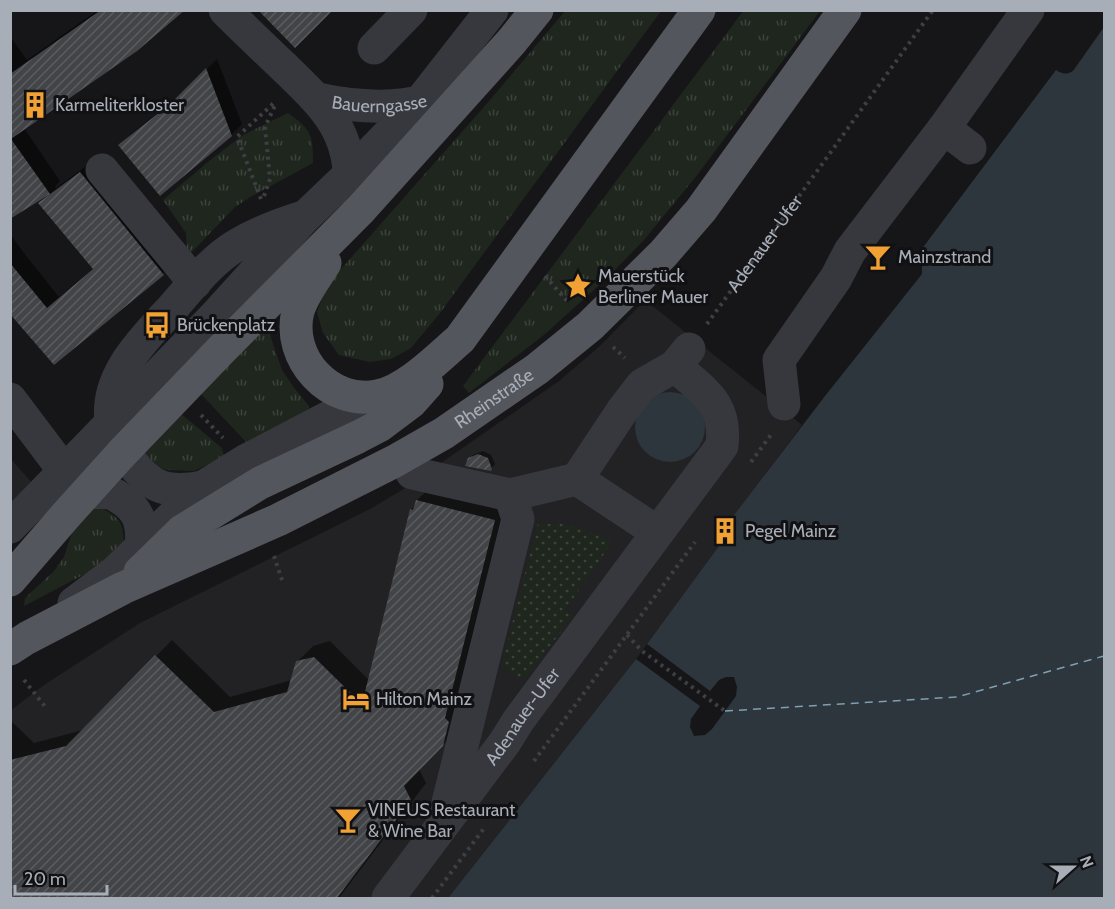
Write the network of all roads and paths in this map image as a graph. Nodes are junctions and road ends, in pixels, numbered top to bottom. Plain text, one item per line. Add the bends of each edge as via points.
1 (225, 10) edge
2 (411, 10) edge
3 (492, 10) edge
4 (537, 10) edge
5 (699, 10) edge
6 (845, 10) edge
7 (933, 10) edge
8 (1028, 10) edge
9 (374, 48) dead end
10 (474, 83) junction
11 (317, 99) junction
12 (278, 100) joint
13 (420, 102) junction
14 (944, 128) junction
15 (970, 148) dead end
16 (102, 170) dead end
17 (350, 174) junction
18 (304, 217) junction
19 (354, 217) junction
20 (544, 275) dead end
21 (195, 283) junction
22 (573, 307) dead end
23 (460, 339) junction
24 (682, 358) junction
25 (378, 396) junction
26 (10, 399) edge
27 (194, 407) dead end
28 (780, 416) joint
29 (117, 437) junction
30 (224, 438) dead end
31 (749, 466) dead end
32 (412, 473) dead end
33 (577, 479) junction
34 (75, 482) junction
35 (203, 487) junction
36 (514, 507) junction
37 (10, 527) edge
38 (657, 532) junction
39 (695, 541) dead end
40 (141, 548) junction
41 (274, 556) dead end
42 (10, 580) edge
43 (282, 580) dead end
44 (123, 588) junction
45 (627, 635) junction
46 (19, 644) edge
47 (24, 680) dead end
48 (47, 709) dead end
49 (725, 711) dead end
50 (534, 761) dead end
51 (442, 824) junction
52 (486, 825) dead end
53 (388, 898) edge
54 (432, 898) edge

1 - 11 street, Bauerngasse
2 - 9 street
3 - 13 street, Rheinstraße
4 - 10 main road, Rheinstraße
5 - 23 main road, Rheinstraße
6 - 44 main road, Rheinstraße via 701,210 590,326 537,369 444,433 375,472
7 - 24 path, Adenauer-Ufer
8 - 14 street
10 - 13 street, Bauerngasse
10 - 19 main road, Rheinstraße
11 - 13 street, Bauerngasse via 365,106
11 - 17 street, Bauerngasse via 345,144
12 - 12 path via 265,127 270,179 262,200 237,136
13 - 17 street, Rheinstraße
14 - 15 street
14 - 28 street via 850,251 836,278 779,360
16 - 21 street
17 - 18 street, Rheinstraße
17 - 19 street, Bauerngasse
18 - 21 street, Rheinstraße via 235,246
18 - 29 street, Rheinstraße via 214,317
19 - 25 main road, Rheinstraße via 303,299 296,328 298,344 311,370 334,390 348,395
19 - 29 main road, Rheinstraße
20 - 22 path
21 - 29 street, Rheinstraße via 122,368 111,406
23 - 25 main road, Rheinstraße via 409,382
23 - 44 main road via 425,386 396,414 222,505 182,531
24 - 33 street via 642,385
24 - 38 street, Adenauer-Ufer via 715,404 724,430 722,447
25 - 35 street, Rheinstraße via 245,460
26 - 34 street
27 - 30 path
28 - 31 path
29 - 34 main road, Rheinstraße
29 - 35 street, Rheinstraße via 138,472 162,488
32 - 36 street
33 - 36 street
33 - 38 street
34 - 37 street, Rheinstraße
34 - 40 street via 112,493 131,505 140,523
34 - 42 main road, Rheinstraße
35 - 40 street, Rheinstraße
36 - 51 street
38 - 51 street, Adenauer-Ufer
39 - 45 path
40 - 46 street, Rheinstraße
41 - 43 path
44 - 46 main road, Rheinstraße
45 - 49 path via 642,651
45 - 50 path
47 - 48 path
51 - 53 street, Adenauer-Ufer
52 - 54 path

